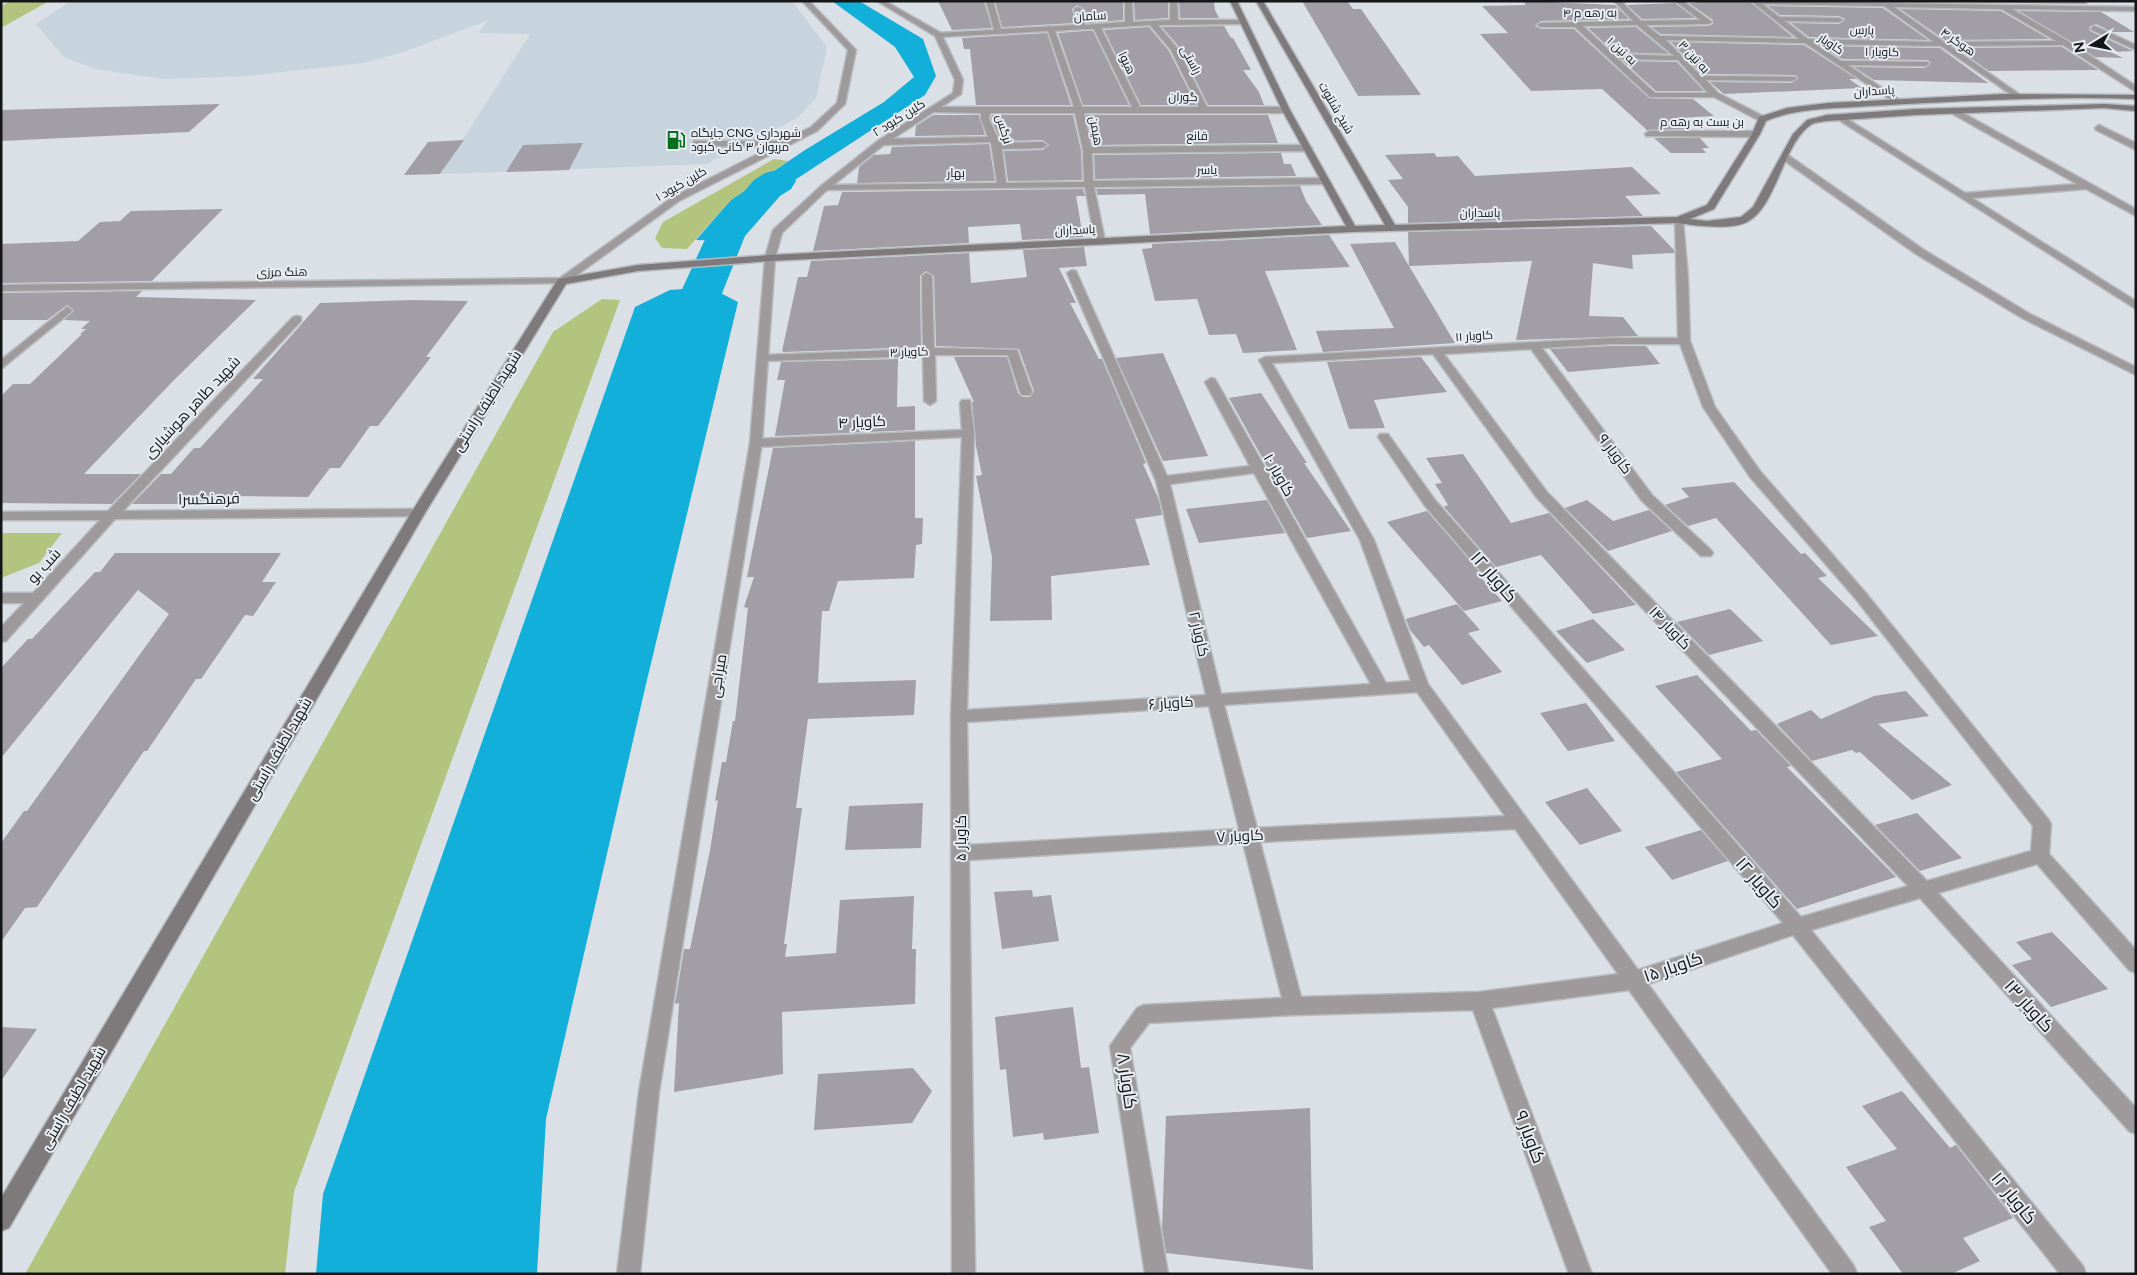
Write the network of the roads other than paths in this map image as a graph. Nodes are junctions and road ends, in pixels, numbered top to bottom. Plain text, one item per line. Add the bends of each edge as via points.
1 (805, 1) edge
2 (880, 1) edge
3 (989, 1) edge
4 (1128, 1) edge
5 (1173, 1) edge
6 (1233, 1) edge
7 (1259, 1) edge
8 (1617, 1) edge
9 (1678, 1) edge
10 (2040, 1) edge
11 (1755, 2) edge
12 (1887, 5) junction
13 (2004, 8) junction
14 (2054, 8) junction
15 (1078, 9) dead end
16 (2114, 9) junction
17 (2136, 9) edge
18 (2129, 17) dead end
19 (1777, 18) junction
20 (1840, 20) dead end
21 (1174, 22) junction
22 (1243, 22) junction
23 (1152, 24) junction
24 (1576, 24) junction
25 (1639, 24) junction
26 (1541, 25) dead end
27 (1130, 26) junction
28 (1097, 27) junction
29 (1082, 28) junction
30 (2095, 28) dead end
31 (1051, 29) junction
32 (998, 31) junction
33 (938, 35) junction
34 (1658, 38) junction
35 (1805, 40) junction
36 (1942, 44) junction
37 (2065, 44) junction
38 (2136, 48) edge
39 (1611, 56) junction
40 (1680, 58) junction
41 (1839, 63) junction
42 (1926, 64) dead end
43 (1699, 78) junction
44 (1792, 79) dead end
45 (2136, 80) edge
46 (2122, 81) junction
47 (2136, 90) edge
48 (1715, 95) junction
49 (2016, 96) junction
50 (2136, 98) edge
51 (1897, 102) junction
52 (1137, 109) junction
53 (2136, 109) edge
54 (935, 110) junction
55 (986, 110) junction
56 (1204, 110) junction
57 (1286, 110) junction
58 (1079, 111) junction
59 (1954, 111) junction
60 (1838, 117) junction
61 (1762, 119) junction
62 (2099, 128) dead end
63 (1649, 134) dead end
64 (1756, 134) junction
65 (882, 142) junction
66 (697, 143) dead end
67 (996, 143) junction
68 (784, 144) junction
69 (1043, 145) dead end
70 (2136, 147) edge
71 (1308, 148) junction
72 (1087, 150) junction
73 (1785, 157) junction
74 (1325, 182) junction
75 (1088, 184) junction
76 (1002, 186) junction
77 (2087, 186) junction
78 (824, 188) junction
79 (1964, 196) junction
80 (2136, 213) edge
81 (1678, 220) junction
82 (1391, 227) junction
83 (1352, 229) junction
84 (1100, 241) junction
85 (770, 258) junction
86 (1072, 273) dead end
87 (927, 276) dead end
88 (562, 281) junction
89 (1, 288) edge
90 (2136, 306) edge
91 (67, 310) dead end
92 (297, 319) dead end
93 (1684, 341) junction
94 (1535, 346) junction
95 (928, 352) junction
96 (1437, 352) junction
97 (764, 358) junction
98 (1, 366) edge
99 (2136, 372) edge
100 (1211, 382) dead end
101 (1026, 392) dead end
102 (930, 401) dead end
103 (966, 403) dead end
104 (968, 433) junction
105 (1384, 437) dead end
106 (756, 442) junction
107 (1256, 469) junction
108 (1163, 481) junction
109 (418, 513) junction
110 (1, 516) edge
111 (111, 516) junction
112 (1706, 553) dead end
113 (1, 598) edge
114 (37, 598) junction
115 (1, 637) edge
116 (1421, 686) junction
117 (1382, 689) junction
118 (1215, 700) junction
119 (960, 716) junction
120 (1520, 822) junction
121 (1250, 835) junction
122 (961, 853) junction
123 (2040, 856) junction
124 (1922, 888) junction
125 (1797, 926) junction
126 (2136, 964) edge
127 (1635, 980) junction
128 (1479, 1001) junction
129 (1294, 1006) junction
130 (2136, 1124) edge
131 (1, 1220) edge
132 (628, 1274) edge
133 (964, 1274) edge
134 (1157, 1274) edge
135 (1581, 1274) edge
136 (1846, 1274) edge
137 (2075, 1274) edge

1 - 68 street, کلین کبود ۱ via 852,50 841,104 814,129
2 - 33 street
3 - 32 street
4 - 27 street
5 - 21 street
6 - 22 main road
7 - 82 main road, شیخ شلتوت
8 - 25 street, به تین ۳
9 - 25 street, به رهه م ۴ via 1708,22
10 - 14 street
11 - 12 street
11 - 19 street, کاویار
12 - 13 street
12 - 36 street, هوگر ۴
13 - 14 street
13 - 37 street
14 - 16 street
15 - 29 street
16 - 17 street
16 - 18 street
19 - 20 street
19 - 35 street, کاویار
21 - 22 street, سامان
21 - 23 street, سامان
22 - 57 main road
23 - 27 street, سامان
23 - 56 street, راستی via 1174,49
24 - 25 street, به رهه م ۴
24 - 26 street, به رهه م ۴
24 - 39 street, به تین ۱
25 - 34 street, به تین ۳
27 - 28 street, سامان
28 - 29 street, سامان
28 - 52 street, هیوا
29 - 31 street, سامان
30 - 38 street
31 - 32 street, سامان
31 - 58 street, هیمن
32 - 33 street, سامان
33 - 54 street, کلین کبود ۲ via 959,80 957,94
34 - 35 street, پارس
34 - 40 street, به تین ۳
35 - 36 street, پارس
35 - 41 street, کاویار
36 - 37 street, پارس
36 - 49 street, هوگر ۴
37 - 46 street
39 - 40 street
39 - 48 street, به تین ۱ via 1653,95
40 - 43 street, به تین ۳
41 - 42 street, کاویار ۱
41 - 51 street, کاویار
43 - 44 street
43 - 48 street, به تین ۳
45 - 46 street
46 - 47 street
48 - 61 street, به تین ۳
49 - 50 main road, پاسداران
49 - 51 main road, پاسداران
51 - 61 main road, پاسداران via 1799,108 1776,112
52 - 56 street, گوران
52 - 58 street, گوران
53 - 59 main road via 2104,106
54 - 55 street, گوران
54 - 65 street, کلین کبود ۲
55 - 58 street, گوران
55 - 67 street, نرگس via 985,119
56 - 57 street, گوران
57 - 71 main road
58 - 72 street, هیمن
59 - 60 main road
59 - 77 street
60 - 73 main road via 1810,122 1797,134
60 - 79 street
61 - 64 main road, پاسداران
62 - 70 street
63 - 64 street, بن بست به رهه م
64 - 81 main road, پاسداران via 1711,207
65 - 67 street
65 - 78 street, کلین کبود ۲
66 - 68 street
67 - 69 street
67 - 76 street, نرگس
68 - 88 street, کلین کبود ۱ via 676,199
71 - 72 street, قانع
71 - 74 main road
72 - 75 street, هیمن
73 - 81 main road via 1757,209 1744,220 1707,224
73 - 99 street via 1920,252 2026,316
74 - 75 street, یاسر
74 - 83 main road
75 - 76 street, بهار
75 - 84 street, هیمن
76 - 78 street, بهار
77 - 79 street
77 - 80 street
78 - 85 street, کلین کبود ۲ via 777,232
79 - 90 street
81 - 82 main road, پاسداران
81 - 93 street
82 - 83 main road, پاسداران
83 - 84 main road, پاسداران
84 - 85 main road, پاسداران
85 - 88 main road, پاسداران via 638,268
85 - 97 street, میراجی
86 - 108 street, کاویار ۲
87 - 95 street
88 - 89 street, هنگ مرزی
88 - 109 main road, شهید لطیف راستی
91 - 98 street
92 - 111 street, شهید طاهر هوشیاری
93 - 94 street, کاویار ۱۱
93 - 123 street via 1709,407 1755,474 1860,595 2042,824
94 - 96 street, کاویار ۱۱
94 - 112 street, کاویار ۹ via 1648,498
95 - 97 street, کاویار ۳
95 - 101 street, کاویار ۳ via 1013,352
95 - 102 street
96 - 116 street, کاویار ۱۱ via 1265,360 1367,540
96 - 124 street, کاویار ۱۴ via 1542,495
97 - 106 street, میراجی
100 - 107 street, کاویار ۱۰
103 - 104 street, کاویار ۵
104 - 106 street, کاویار ۴
104 - 119 street, کاویار ۵
105 - 125 street, کاویار ۱۲ via 1430,503
106 - 132 street, میراجی via 649,1092
107 - 108 street
107 - 117 street, کاویار ۱۰
108 - 118 street, کاویار ۲
109 - 111 street, فرهنگسرا
109 - 131 main road, شهید لطیف راستی
110 - 111 street, فرهنگسرا
111 - 114 street, شب بو
113 - 114 street
114 - 115 street, شب بو
116 - 117 street, کاویار ۶
116 - 120 street
117 - 118 street, کاویار ۶
118 - 119 street, کاویار ۶
118 - 121 street, کاویار ۲
119 - 122 street, کاویار ۵
120 - 121 street, کاویار ۷
120 - 127 street
121 - 122 street, کاویار ۷
121 - 129 street, کاویار ۲
122 - 133 street, کاویار ۵
123 - 124 street, کاویار ۱۵
123 - 126 street
124 - 125 street, کاویار ۱۵
124 - 130 street, کاویار ۱۳
125 - 127 street, کاویار ۱۵
125 - 137 street, کاویار ۱۲
127 - 128 street, کاویار ۱۵
127 - 136 street
128 - 129 street, کاویار ۱۵
128 - 135 street, کاویار ۹
129 - 134 street, کاویار ۸ via 1144,1014 1120,1046

